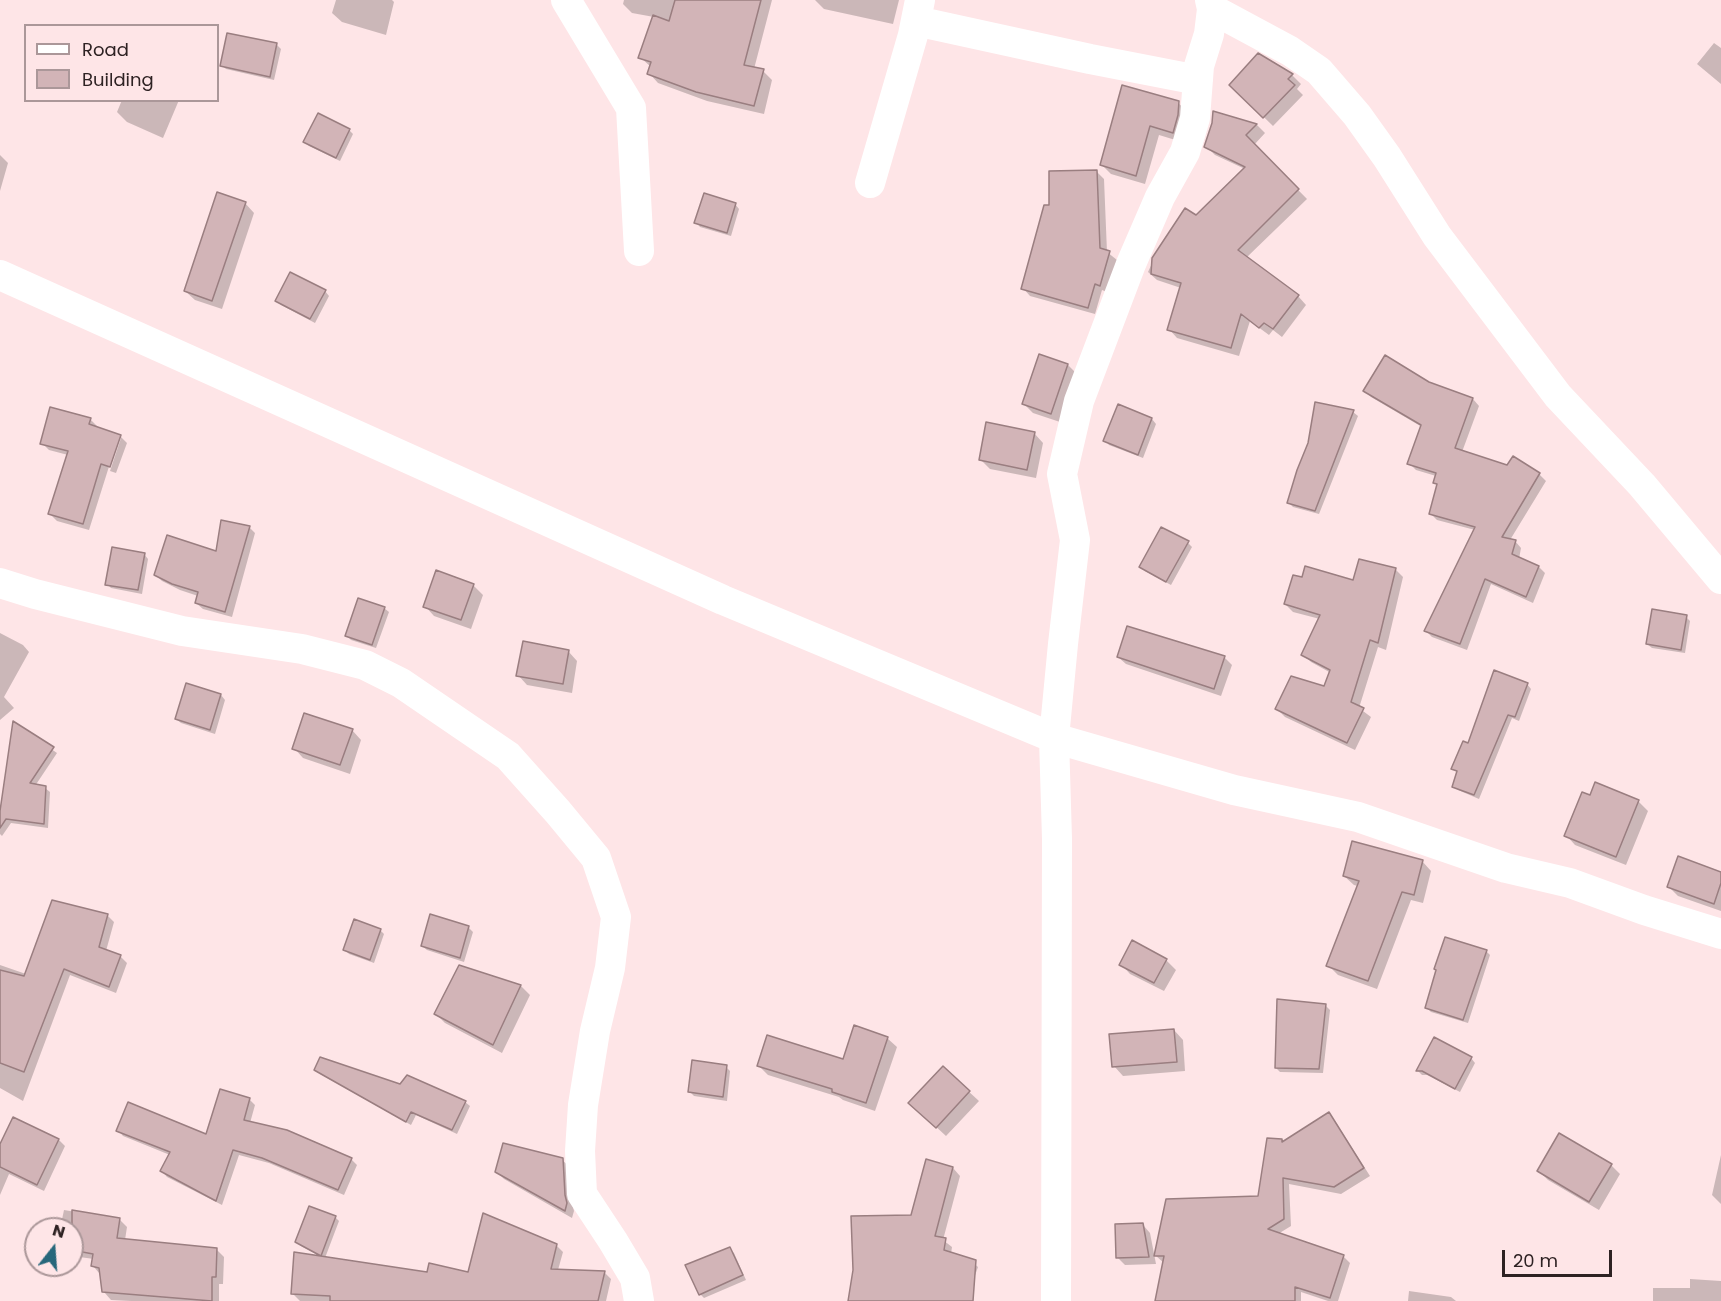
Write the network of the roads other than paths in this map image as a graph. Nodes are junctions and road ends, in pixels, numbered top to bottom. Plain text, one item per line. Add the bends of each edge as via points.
1 (566, 0) edge
2 (1211, 5) edge
3 (918, 10) edge
4 (1198, 80) junction
5 (870, 183) dead end
6 (639, 251) dead end
7 (0, 275) edge
8 (1721, 579) edge
9 (0, 583) edge
10 (1054, 738) junction
11 (1721, 934) edge
12 (639, 1301) edge
13 (1056, 1301) edge

1 - 6 street via 631,108
2 - 4 street
2 - 8 street via 1319,71 1358,115 1437,236 1558,396 1642,485
3 - 4 street via 1090,59
3 - 5 street
4 - 10 street via 1195,118 1185,152 1131,264 1080,401 1062,474 1076,540
7 - 10 street via 723,600
9 - 12 street via 182,631 302,649 365,666 401,683 508,756 551,804 596,858 616,917 583,1105 582,1194 635,1278
10 - 11 street via 1234,790 1358,817 1506,868 1570,883
10 - 13 street via 1058,982

